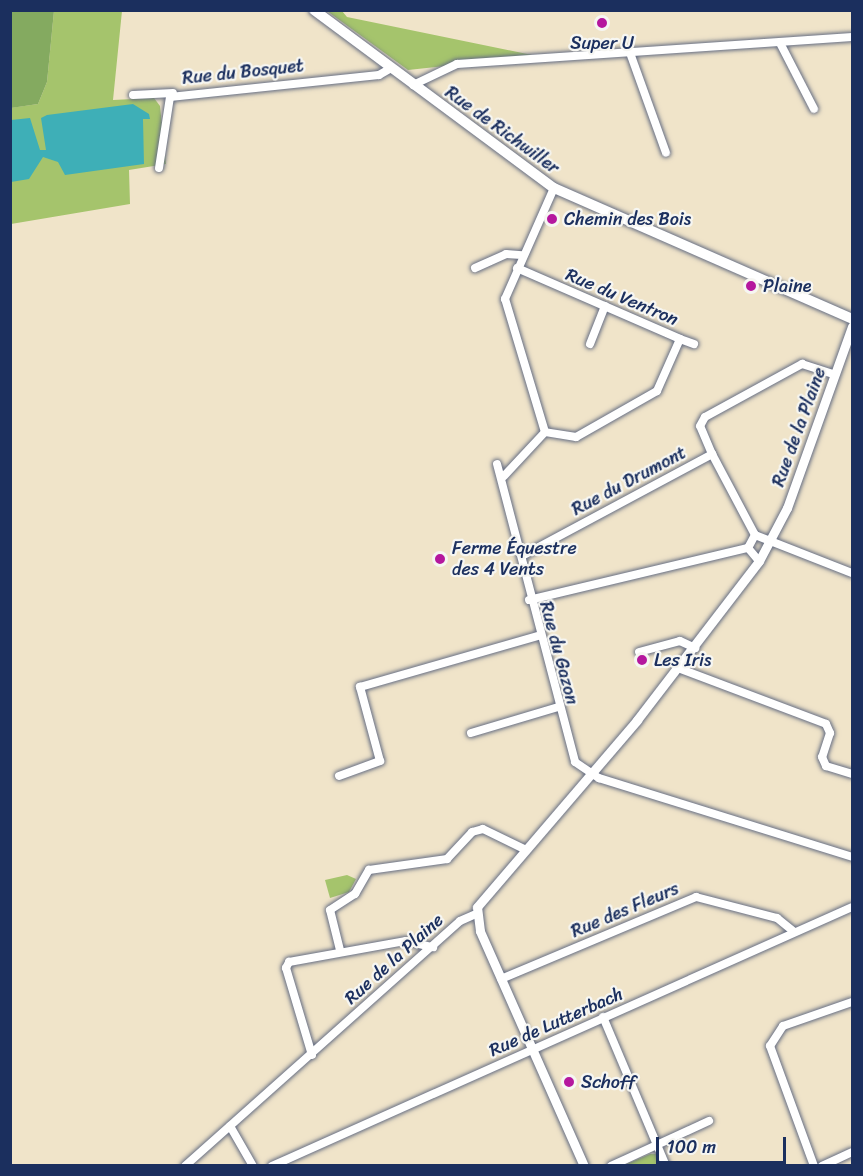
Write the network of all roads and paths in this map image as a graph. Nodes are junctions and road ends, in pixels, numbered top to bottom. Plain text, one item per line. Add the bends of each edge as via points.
1 (314, 10) edge
2 (852, 37) edge
3 (780, 43) junction
4 (629, 50) junction
5 (391, 68) junction
6 (413, 85) junction
7 (181, 92) junction
8 (133, 95) dead end
9 (814, 109) dead end
10 (666, 153) dead end
11 (159, 168) dead end
12 (554, 188) junction
13 (522, 255) junction
14 (475, 268) dead end
15 (517, 268) junction
16 (605, 306) junction
17 (852, 319) edge
18 (852, 326) edge
19 (680, 339) junction
20 (590, 344) dead end
21 (694, 344) dead end
22 (835, 375) junction
23 (545, 432) junction
24 (712, 453) junction
25 (497, 464) dead end
26 (504, 476) junction
27 (755, 534) junction
28 (774, 539) junction
29 (748, 548) junction
30 (522, 556) junction
31 (759, 561) junction
32 (852, 573) edge
33 (529, 600) junction
34 (538, 636) junction
35 (695, 648) junction
36 (639, 652) dead end
37 (678, 668) junction
38 (558, 707) junction
39 (471, 733) dead end
40 (589, 773) junction
41 (852, 774) edge
42 (339, 776) dead end
43 (524, 849) junction
44 (852, 857) edge
45 (852, 907) edge
46 (476, 914) junction
47 (794, 932) junction
48 (433, 947) junction
49 (340, 950) junction
50 (501, 979) junction
51 (852, 1002) edge
52 (603, 1017) junction
53 (532, 1049) junction
54 (312, 1055) junction
55 (710, 1121) dead end
56 (230, 1126) junction
57 (657, 1144) junction
58 (852, 1152) edge
59 (276, 1165) edge
60 (185, 1166) edge
61 (253, 1166) edge
62 (584, 1166) edge
63 (611, 1166) edge
64 (666, 1166) edge
65 (814, 1166) edge
66 (822, 1166) edge

1 - 5 main road, Rue de Richwiller
2 - 3 street
3 - 4 street
3 - 9 street
4 - 6 street via 457,64
4 - 10 street
5 - 6 main road, Rue de Richwiller
5 - 7 street, Rue du Bosquet via 379,75
6 - 12 main road, Rue de Richwiller
7 - 8 street
7 - 11 street, Rue du Bosquet via 165,105
12 - 13 street
12 - 17 main road, Rue de Richwiller
13 - 14 street via 506,254
13 - 15 street
15 - 16 street, Rue du Ventron
15 - 23 street via 505,299
16 - 19 street, Rue du Ventron
16 - 20 street
18 - 22 street, Rue de la Plaine
19 - 21 street
19 - 23 street, Rue du Ventron via 657,391 576,437
22 - 24 street, Rue du Drumont via 802,364 705,417 699,426
22 - 28 street, Rue de la Plaine
23 - 26 street
24 - 27 street
24 - 30 street, Rue du Drumont
25 - 26 street, Rue du Gazon
26 - 30 street, Rue du Gazon
27 - 28 street
27 - 29 street
28 - 31 street, Rue de la Plaine
28 - 32 street
29 - 31 street
29 - 33 street
30 - 33 street, Rue du Gazon
31 - 35 street, Rue de la Plaine
33 - 34 street, Rue du Gazon
34 - 38 street, Rue du Gazon
34 - 42 street via 360,687 380,761
35 - 36 street via 680,641
35 - 37 street, Rue de la Plaine
37 - 40 street, Rue de la Plaine
37 - 41 street via 826,724 830,733 822,757 826,766
38 - 39 street
38 - 40 street, Rue du Gazon via 575,762
40 - 43 street, Rue de la Plaine
40 - 44 street
43 - 46 street, Rue de la Plaine via 480,900
43 - 49 street via 483,829 472,832 447,859 369,870 355,894 330,910
45 - 47 street, Rue de Lutterbach
46 - 48 street, Rue de la Plaine via 464,918
46 - 50 street
47 - 50 street, Rue des Fleurs via 777,918 696,897
47 - 52 street, Rue de Lutterbach
48 - 49 street via 406,941
48 - 54 street, Rue de la Plaine
49 - 54 street via 290,962 286,968
50 - 53 street
51 - 65 street via 783,1026 770,1046
52 - 53 street, Rue de Lutterbach
52 - 57 street
53 - 59 street, Rue de Lutterbach
53 - 62 street
54 - 56 street, Rue de la Plaine
55 - 57 street
56 - 60 street, Rue de la Plaine
56 - 61 street
57 - 63 street
57 - 64 street
58 - 66 street

